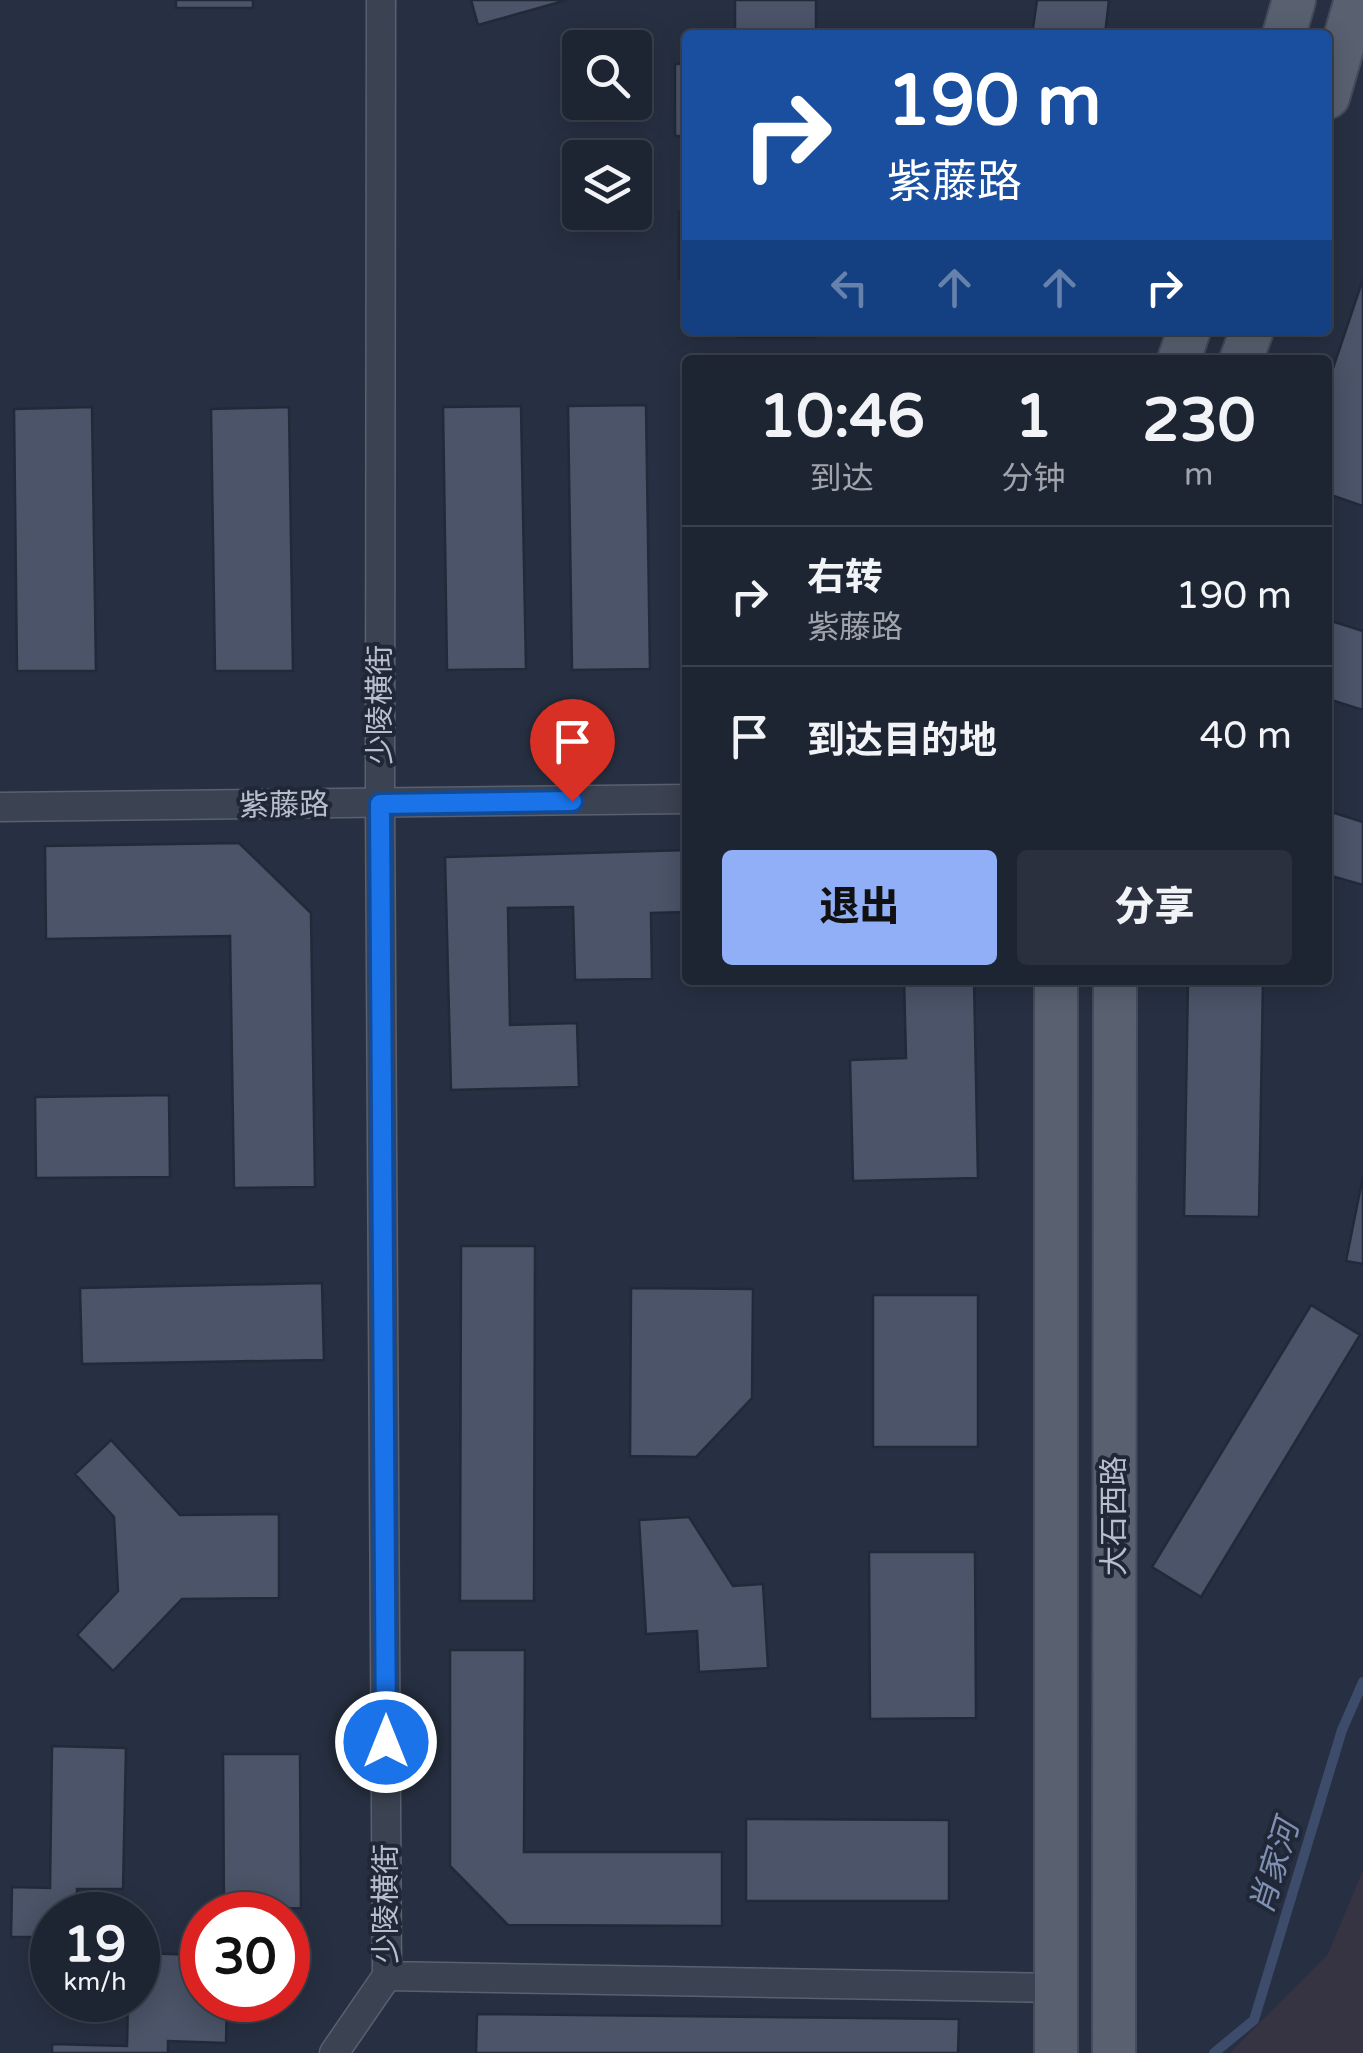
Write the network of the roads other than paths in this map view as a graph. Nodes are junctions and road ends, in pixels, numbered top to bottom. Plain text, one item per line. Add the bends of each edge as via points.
1 (381, 0) edge
2 (1294, 0) edge
3 (1356, 0) edge
4 (1285, 30) edge
5 (1332, 83) edge
6 (682, 799) edge
7 (380, 804) junction
8 (0, 808) edge
9 (1056, 985) edge
10 (1115, 985) edge
11 (387, 1976) junction
12 (1056, 1988) junction
13 (334, 2053) edge
14 (1056, 2053) edge
15 (1114, 2053) edge

1 - 7 street, 少陵横街
2 - 4 main road
3 - 5 main road
6 - 7 street, 紫藤路
7 - 8 street, 紫藤路
7 - 11 street, 少陵横街
9 - 12 main road, 大石西路
10 - 15 main road, 大石西路
11 - 12 street
11 - 13 street, 少陵横街
12 - 14 main road, 大石西路

